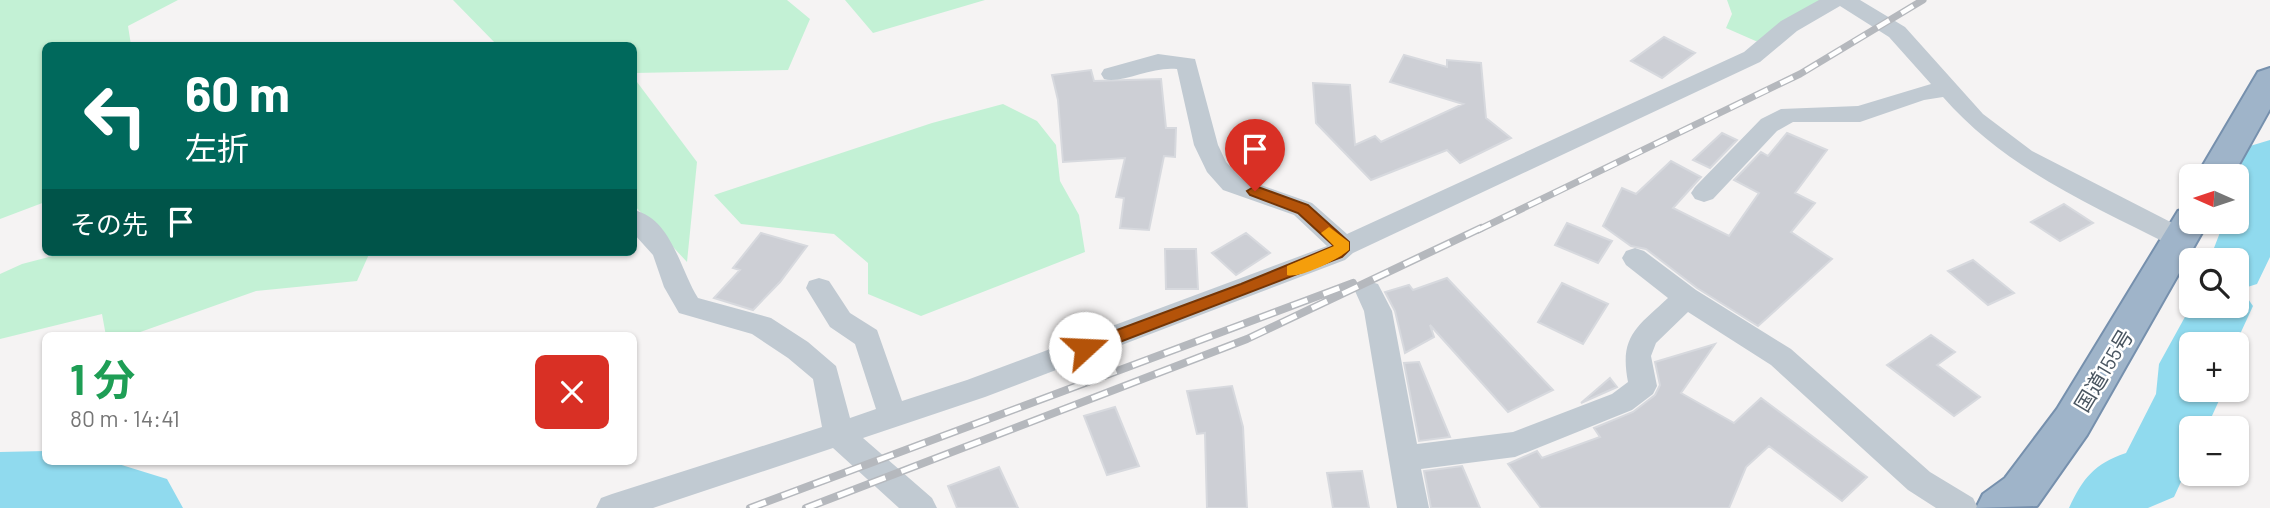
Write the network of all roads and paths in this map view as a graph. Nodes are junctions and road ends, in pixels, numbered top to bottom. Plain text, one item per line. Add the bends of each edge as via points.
1 (1835, 0) edge
2 (1845, 0) edge
3 (1112, 74) dead end
4 (2270, 79) edge
5 (1949, 89) junction
6 (2221, 164) edge
7 (1704, 193) dead end
8 (637, 222) edge
9 (2179, 226) edge
10 (2183, 234) edge
11 (1344, 246) junction
12 (1634, 258) dead end
13 (819, 288) dead end
14 (1368, 291) dead end
15 (1686, 297) junction
16 (893, 417) junction
17 (839, 435) junction
18 (1404, 457) junction
19 (612, 508) edge
20 (921, 508) edge
21 (1413, 508) edge
22 (1962, 508) edge
23 (1999, 508) edge

1 - 11 street via 1789,26 1752,57
2 - 5 street via 1897,32
3 - 11 street via 1143,62 1187,64 1206,145 1216,166 1232,184 1303,209
4 - 6 highway
5 - 7 street via 1921,93 1860,114 1789,114 1769,125
5 - 9 street via 1975,119 2049,173
8 - 17 street via 665,251 689,306 761,326 826,374
10 - 23 highway, 国道155号 via 2072,422 2021,492
11 - 16 street via 1247,289
12 - 15 street
13 - 16 street via 840,320 867,338
14 - 18 street via 1378,311
15 - 18 street via 1645,337 1637,356 1643,386 1622,402 1515,444
15 - 22 street via 1781,357 1919,481
16 - 17 street
17 - 19 street
17 - 20 street
18 - 21 street

